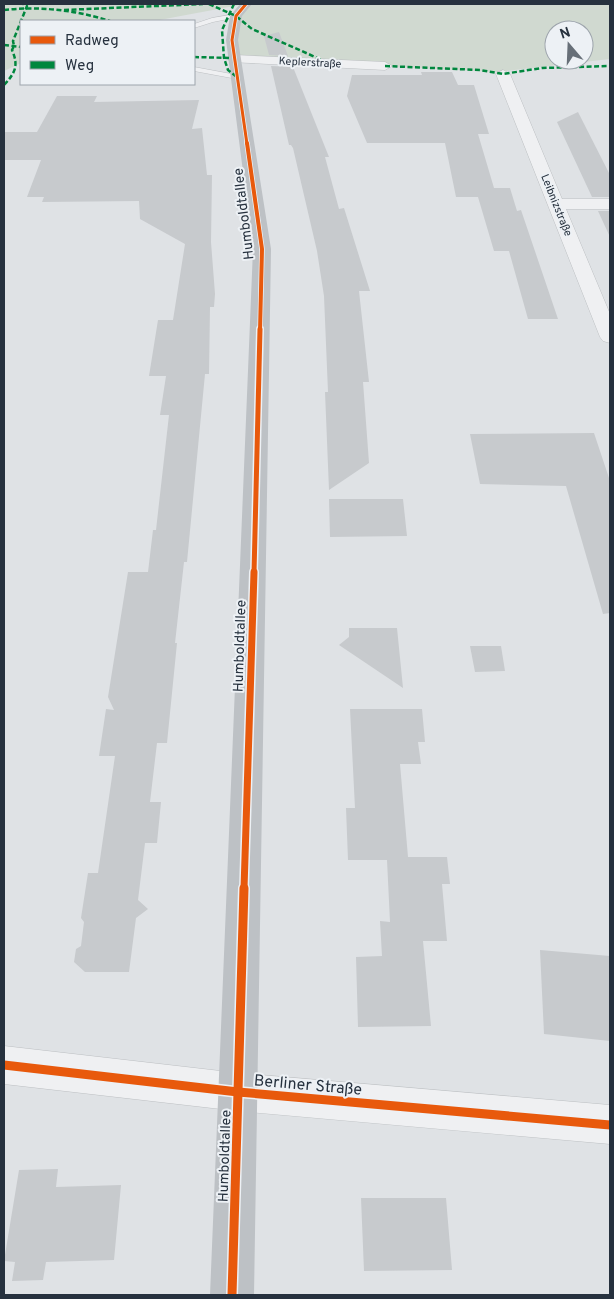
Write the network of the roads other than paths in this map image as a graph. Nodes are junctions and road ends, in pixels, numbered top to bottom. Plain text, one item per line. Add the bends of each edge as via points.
1 (246, 4) edge
2 (236, 16) junction
3 (195, 26) edge
4 (385, 66) dead end
5 (236, 68) junction
6 (195, 69) edge
7 (503, 74) dead end
8 (557, 204) junction
9 (610, 204) edge
10 (610, 337) edge
11 (4, 1065) edge
12 (238, 1092) junction
13 (610, 1125) edge
14 (232, 1295) edge

1 - 2 street
2 - 3 lane
2 - 5 street, Humboldtallee via 232,40
4 - 5 street, Keplerstraße
5 - 6 lane
5 - 12 street, Humboldtallee via 262,249
7 - 8 street, Leibnizstraße
8 - 9 street
8 - 10 street, Leibnizstraße
11 - 12 street, Berliner Straße
12 - 13 street, Berliner Straße
12 - 14 street, Humboldtallee

